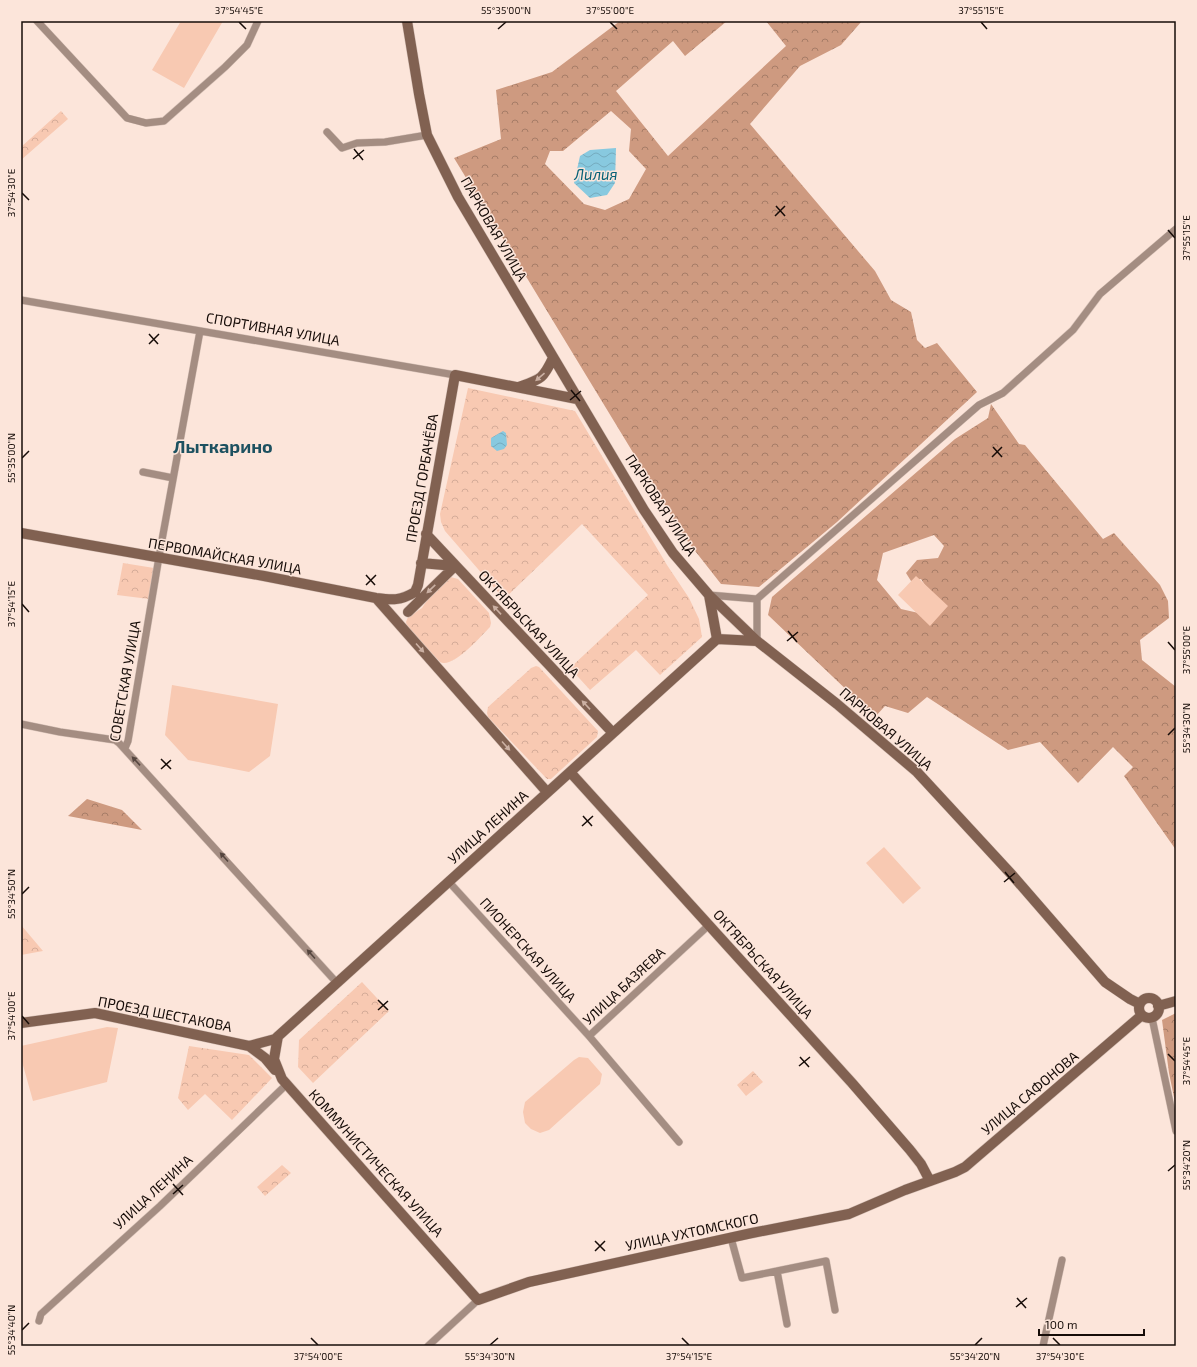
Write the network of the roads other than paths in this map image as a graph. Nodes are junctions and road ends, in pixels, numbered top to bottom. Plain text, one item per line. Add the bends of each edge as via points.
1 (37, 21) edge
2 (258, 21) edge
3 (407, 21) edge
4 (327, 132) dead end
5 (427, 135) junction
6 (1176, 230) edge
7 (21, 300) edge
8 (200, 331) junction
9 (553, 358) junction
10 (455, 375) junction
11 (520, 387) junction
12 (577, 399) junction
13 (143, 472) dead end
14 (173, 478) junction
15 (21, 533) edge
16 (426, 534) junction
17 (158, 558) junction
18 (421, 563) junction
19 (455, 566) junction
20 (416, 589) junction
21 (709, 595) junction
22 (376, 598) junction
23 (757, 599) junction
24 (408, 612) junction
25 (402, 628) junction
26 (717, 639) junction
27 (757, 641) junction
28 (21, 724) edge
29 (612, 733) junction
30 (125, 748) junction
31 (570, 772) junction
32 (547, 792) junction
33 (449, 882) junction
34 (709, 925) junction
35 (337, 983) junction
36 (1176, 1001) edge
37 (1140, 1004) junction
38 (1158, 1006) junction
39 (1147, 1016) junction
40 (21, 1023) edge
41 (278, 1036) junction
42 (589, 1036) junction
43 (249, 1046) junction
44 (285, 1081) junction
45 (1176, 1131) edge
46 (679, 1142) dead end
47 (930, 1181) junction
48 (731, 1238) junction
49 (1062, 1260) dead end
50 (777, 1271) junction
51 (478, 1300) junction
52 (835, 1310) dead end
53 (40, 1321) dead end
54 (787, 1324) dead end
55 (428, 1346) edge
56 (1043, 1346) edge

1 - 2 street via 113,105 127,118 146,123 164,121 226,68 248,45
3 - 5 street, ПАРКОВАЯ УЛИЦА
4 - 5 street via 342,148 357,143 385,142
5 - 9 street, ПАРКОВАЯ УЛИЦА via 458,197
6 - 23 street via 1100,294 1073,330 1003,393 979,405
7 - 8 street, СПОРТИВНАЯ УЛИЦА
8 - 10 street, СПОРТИВНАЯ УЛИЦА
8 - 14 street, СОВЕТСКАЯ УЛИЦА
9 -> 11 street via 539,380
9 - 12 street, ПАРКОВАЯ УЛИЦА
10 - 11 street, СПОРТИВНАЯ УЛИЦА
10 - 16 street, ПРОЕЗД ГОРБАЧЁВА
11 - 12 street, СПОРТИВНАЯ УЛИЦА
12 - 21 street, ПАРКОВАЯ УЛИЦА via 644,510 673,553
13 - 14 street
14 - 17 street, СОВЕТСКАЯ УЛИЦА
15 - 17 street, ПЕРВОМАЙСКАЯ УЛИЦА
16 - 18 street, ПРОЕЗД ГОРБАЧЁВА
16 - 19 street, ОКТЯБРЬСКАЯ УЛИЦА
17 - 22 street, ПЕРВОМАЙСКАЯ УЛИЦА
17 - 30 street, СОВЕТСКАЯ УЛИЦА
18 - 19 street
18 - 20 street, ПРОЕЗД ГОРБАЧЁВА
19 -> 24 street
29 -> 19 street, ОКТЯБРЬСКАЯ УЛИЦА
20 - 22 street, ПЕРВОМАЙСКАЯ УЛИЦА via 404,599
20 - 24 street, ПРОЕЗД ГОРБАЧЁВА
21 - 23 street
21 - 26 street
21 - 27 street, ПАРКОВАЯ УЛИЦА
22 - 25 street
23 - 27 street
24 - 25 street, ПРОЕЗД ГОРБАЧЁВА
25 -> 32 street
26 - 27 street
26 - 29 street, УЛИЦА ЛЕНИНА
27 - 37 street, ПАРКОВАЯ УЛИЦА via 838,704 917,772 1013,876 1105,982
28 - 30 street via 115,740
29 - 31 street, УЛИЦА ЛЕНИНА
35 -> 30 street, СОВЕТСКАЯ УЛИЦА
31 - 32 street, УЛИЦА ЛЕНИНА
31 - 34 street, ОКТЯБРЬСКАЯ УЛИЦА
32 - 33 street, УЛИЦА ЛЕНИНА
33 - 35 street, УЛИЦА ЛЕНИНА
33 - 42 street, ПИОНЕРСКАЯ УЛИЦА
34 - 42 street, УЛИЦА БАЗЯЕВА
34 - 47 street, ОКТЯБРЬСКАЯ УЛИЦА via 910,1150
35 - 41 street, УЛИЦА ЛЕНИНА
36 - 38 street
37 - 38 street via 1150,998
37 - 39 street via 1139,1011
38 - 39 street via 1158,1012
39 - 45 street
39 - 47 street, УЛИЦА САФОНОВА via 965,1167
40 - 43 street, ПРОЕЗД ШЕСТАКОВА via 95,1013
41 - 43 street, ПРОЕЗД ШЕСТАКОВА
41 - 44 street, КОММУНИСТИЧЕСКАЯ УЛИЦА via 274,1059
42 - 46 street, УЛИЦА БАЗЯЕВА
43 - 44 street via 265,1058
44 - 51 street, КОММУНИСТИЧЕСКАЯ УЛИЦА
44 - 53 street, УЛИЦА ЛЕНИНА via 160,1206 41,1314
47 - 48 street, УЛИЦА УХТОМСКОГО via 849,1214
48 - 50 street via 742,1278
48 - 51 street, УЛИЦА УХТОМСКОГО via 529,1282
49 - 56 street
50 - 52 street via 826,1261
50 - 54 street
51 - 55 street, УЛИЦА УХТОМСКОГО

